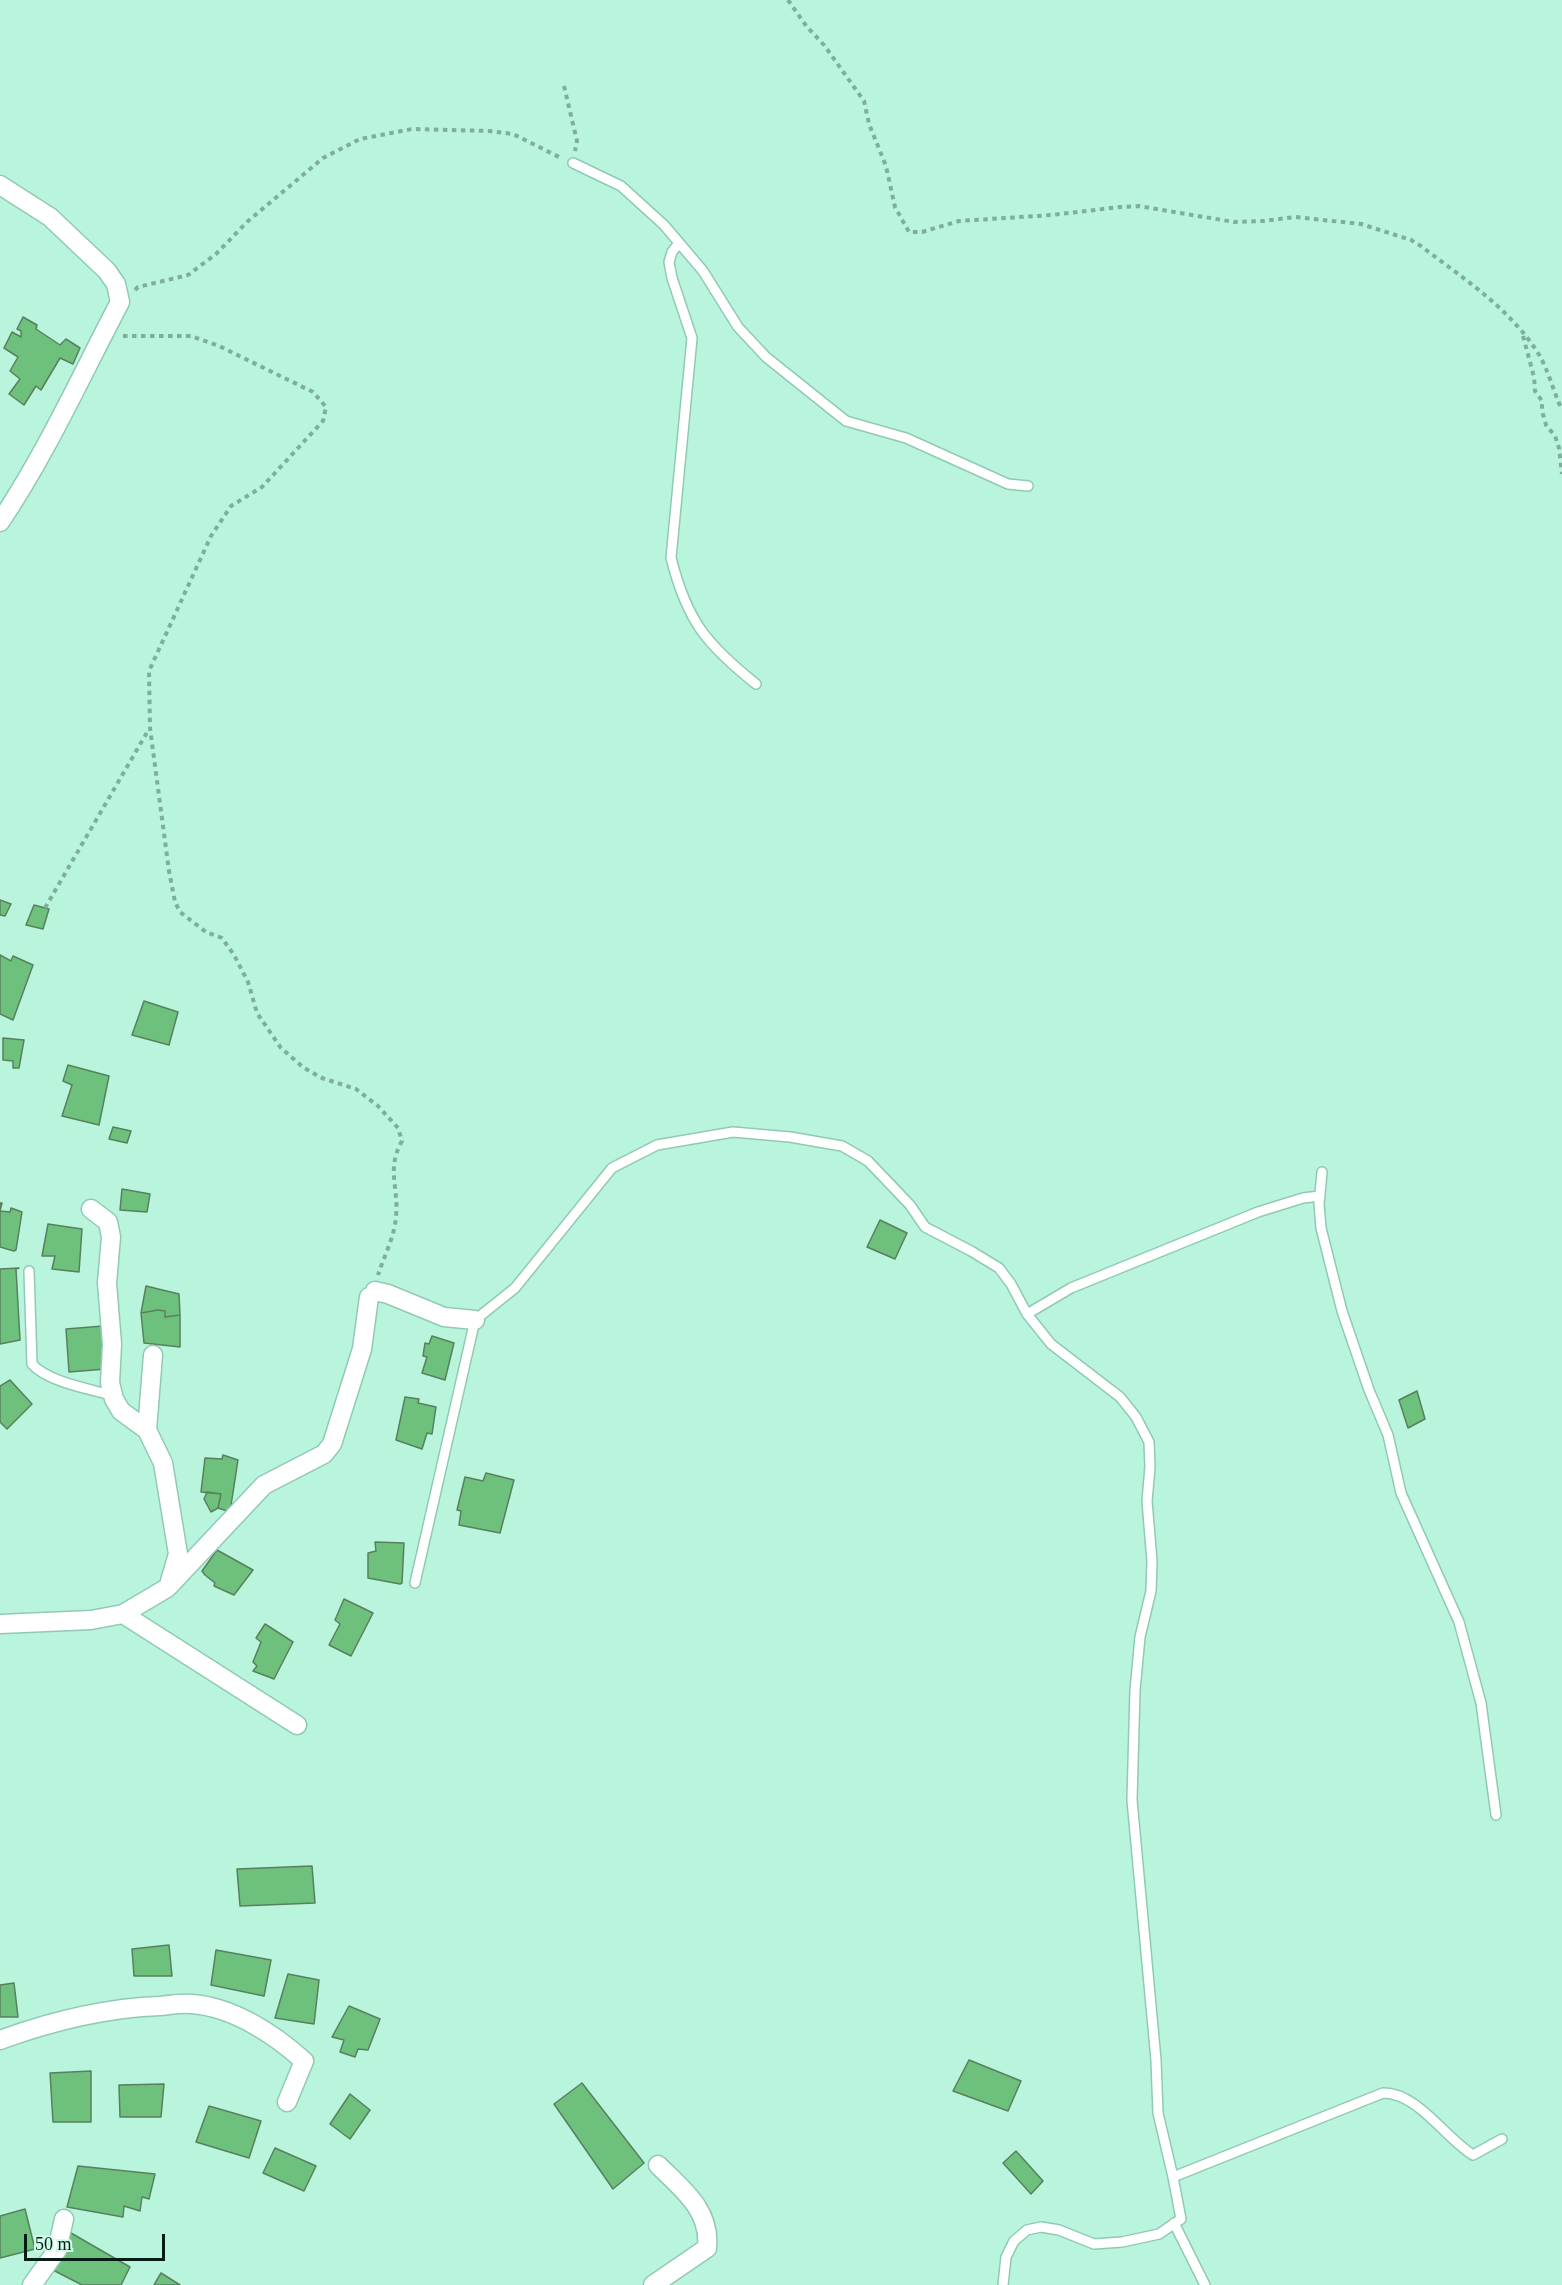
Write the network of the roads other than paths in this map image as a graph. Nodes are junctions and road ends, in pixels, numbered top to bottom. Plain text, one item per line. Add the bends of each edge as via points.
1 (573, 163) road end
2 (0, 185) edge
3 (679, 243) junction
4 (1028, 486) dead end
5 (0, 522) edge
6 (756, 684) dead end
7 (1322, 1172) dead end
8 (1320, 1196) junction
9 (91, 1209) dead end
10 (28, 1271) dead end
11 (1027, 1314) junction
12 (475, 1320) junction
13 (153, 1355) dead end
14 (114, 1399) junction
15 (147, 1430) junction
16 (415, 1583) dead end
17 (168, 1588) junction
18 (123, 1614) junction
19 (0, 1624) edge
20 (297, 1725) dead end
21 (1496, 1815) dead end
22 (0, 2040) edge
23 (287, 2102) dead end
24 (1502, 2139) dead end
25 (658, 2165) dead end
26 (1173, 2177) junction
27 (64, 2219) dead end
28 (1174, 2223) junction
29 (32, 2285) edge
30 (653, 2285) edge
31 (1003, 2285) edge
32 (1205, 2285) edge

1 - 3 lane via 621,186
2 - 5 street via 50,217 107,271 116,284 120,302 45,450
3 - 4 lane via 703,271 738,327 846,421 906,438 1008,484
3 - 6 lane via 669,262 692,338 671,558 679,591 702,634
7 - 8 lane
8 - 11 lane via 1258,1212 1064,1291
8 - 21 lane via 1321,1228 1348,1330 1388,1435 1401,1493 1455,1610 1476,1680
9 - 14 street via 108,1222 111,1237 106,1283
10 - 14 lane via 32,1364 45,1374
11 - 12 lane via 999,1268 925,1227 910,1205 868,1161 842,1146 733,1132 657,1145 612,1168 514,1288
11 - 26 lane via 1051,1344 1120,1396 1149,1442 1147,1501 1152,1571 1135,1690 1132,1800 1158,2113
12 - 16 lane
12 - 17 street via 444,1317 388,1294 372,1294 362,1349 332,1444 324,1455 264,1485
13 - 15 street
14 - 15 street via 121,1411
15 - 17 street via 163,1463 178,1554
17 - 18 street
18 - 19 street via 91,1620
18 - 20 street
22 - 23 street via 86,2013 192,2004 251,2024 281,2041 304,2061
24 - 26 lane via 1473,2155 1405,2099 1383,2093
25 - 30 street via 690,2197 705,2220 708,2238 707,2248
26 - 28 lane via 1180,2219
27 - 29 street via 57,2250
28 - 31 lane via 1159,2234 1104,2244 1059,2230 1028,2230 1014,2241 1006,2257
28 - 32 lane

